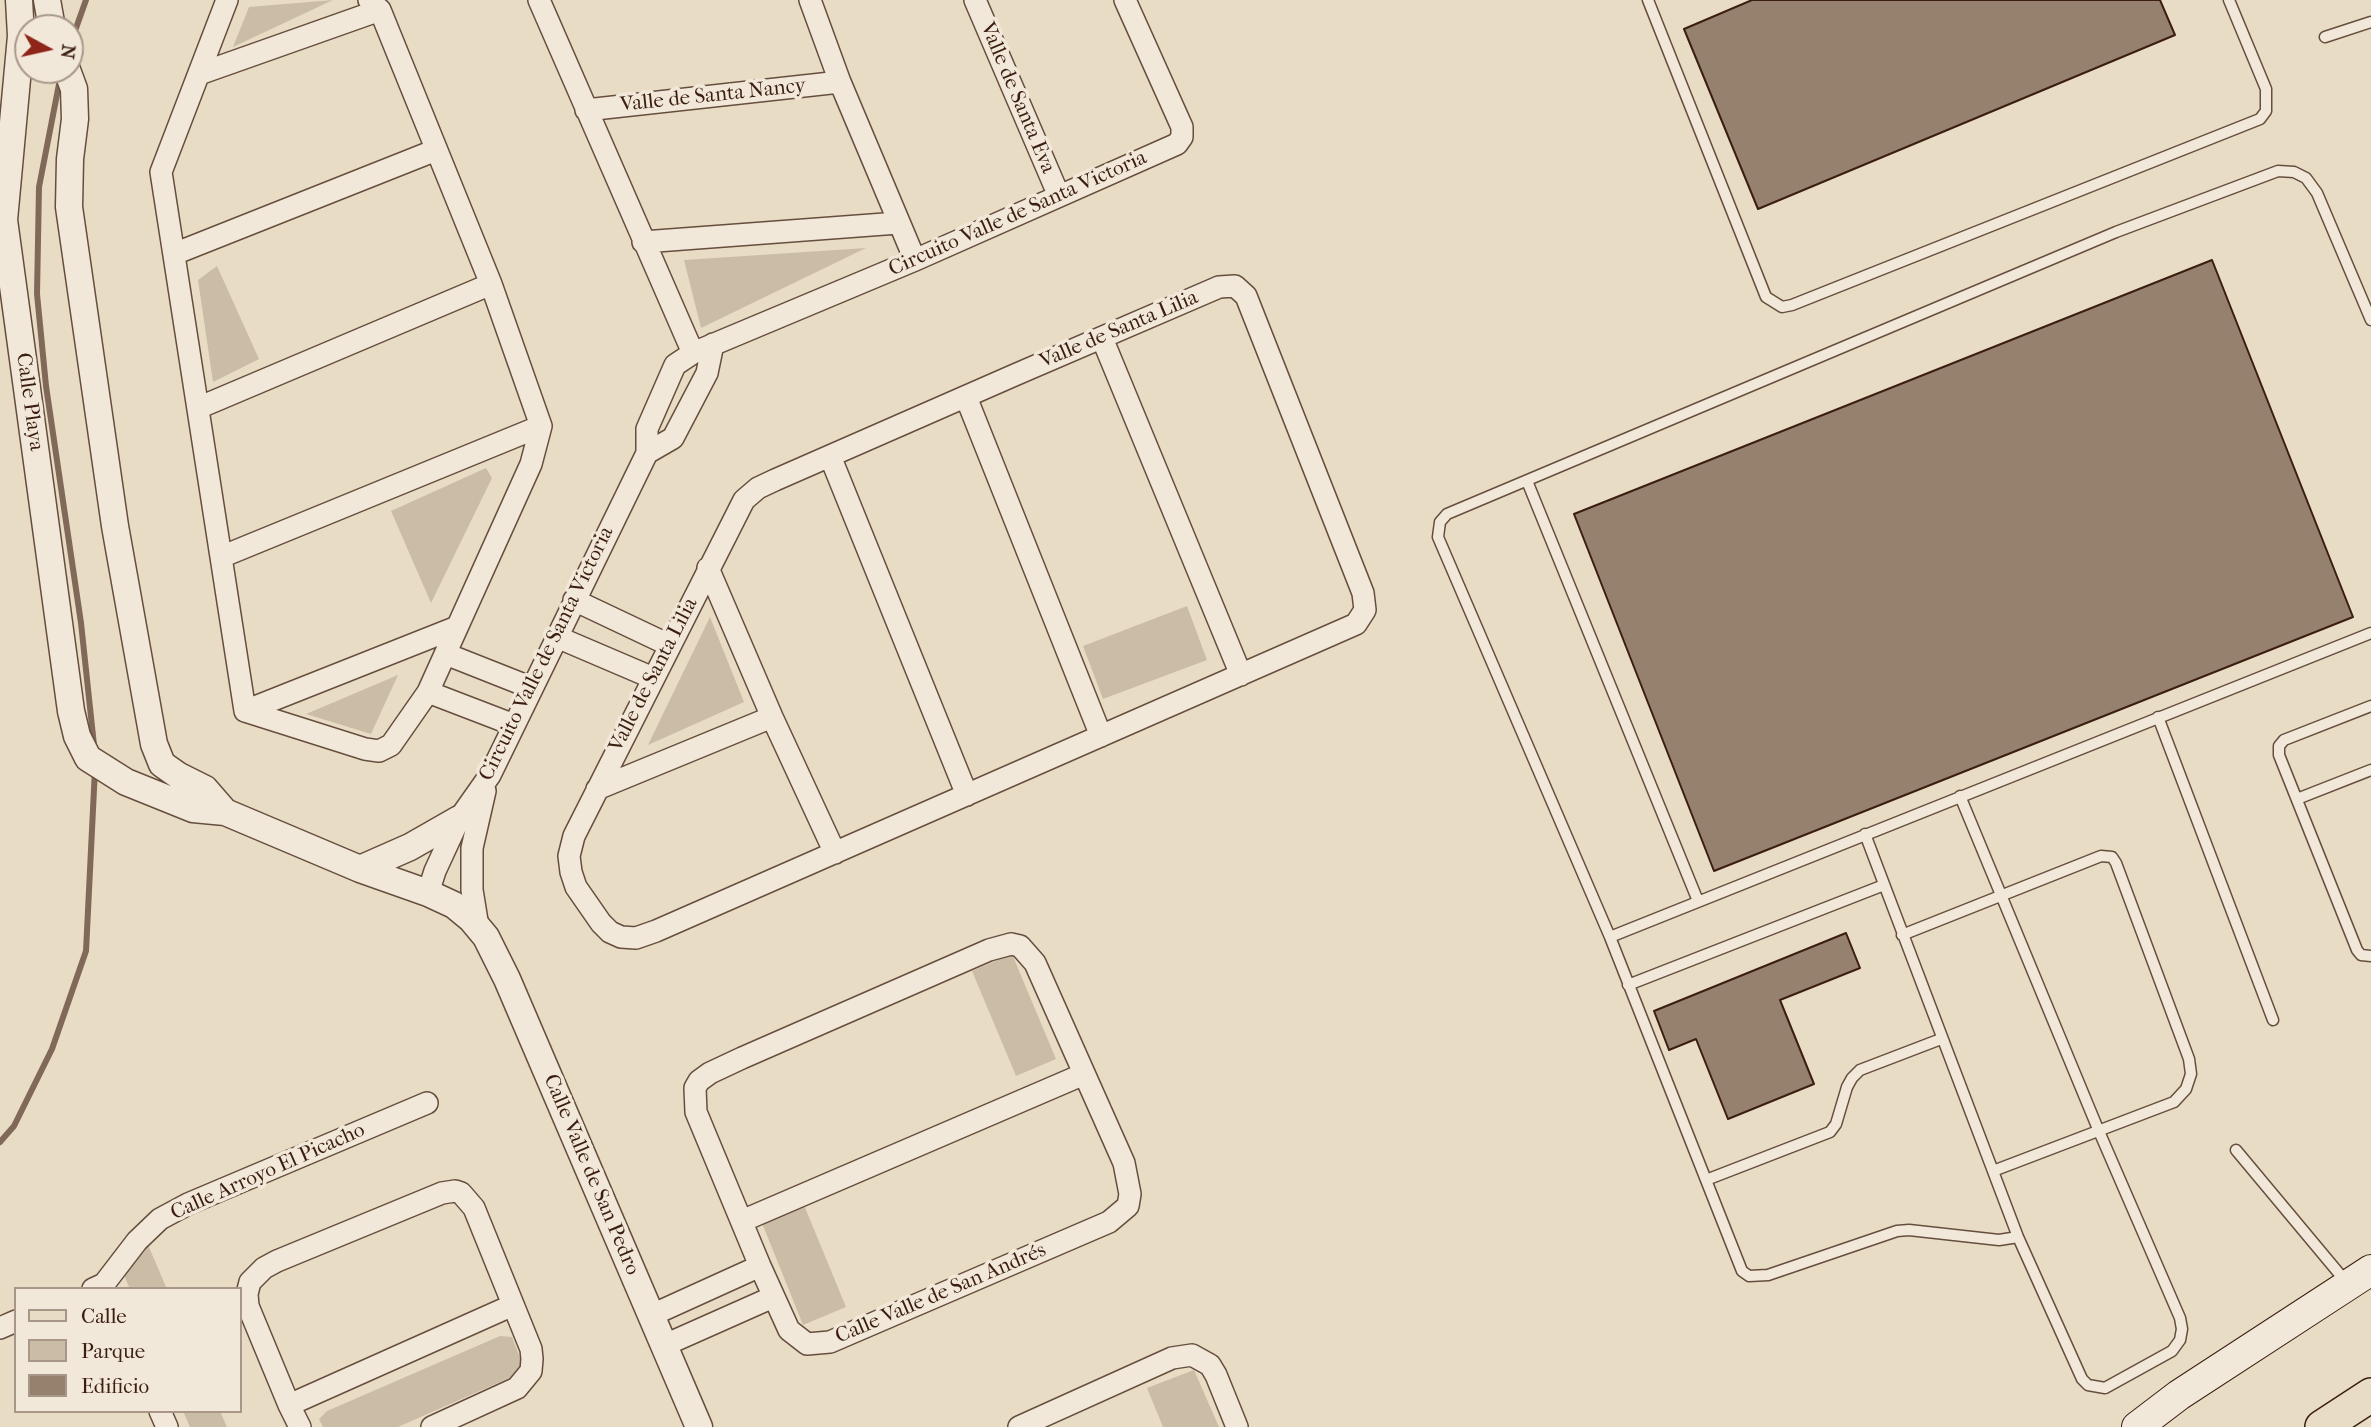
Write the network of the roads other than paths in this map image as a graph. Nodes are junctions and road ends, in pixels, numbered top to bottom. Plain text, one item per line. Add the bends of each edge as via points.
1 (19, 0) edge
2 (228, 0) edge
3 (539, 0) edge
4 (810, 0) edge
5 (975, 0) edge
6 (1125, 0) edge
7 (1648, 0) edge
8 (2229, 0) edge
9 (374, 5) edge
10 (2371, 22) edge
11 (2325, 37) dead end
12 (199, 74) junction
13 (840, 82) junction
14 (72, 84) edge
15 (586, 110) junction
16 (436, 150) junction
17 (1059, 196) junction
18 (898, 223) junction
19 (643, 242) junction
20 (174, 254) junction
21 (915, 260) junction
22 (491, 284) junction
23 (2371, 320) edge
24 (1102, 338) junction
25 (703, 348) junction
26 (966, 397) junction
27 (198, 408) junction
28 (541, 426) junction
29 (647, 453) junction
30 (831, 456) junction
31 (1527, 481) junction
32 (221, 557) junction
33 (708, 568) junction
34 (575, 600) junction
35 (457, 627) junction
36 (2371, 633) edge
37 (557, 637) junction
38 (670, 645) junction
39 (446, 654) junction
40 (1241, 675) junction
41 (653, 678) junction
42 (532, 688) junction
43 (428, 692) junction
44 (2371, 706) edge
45 (245, 711) junction
46 (772, 717) junction
47 (2158, 717) junction
48 (514, 725) junction
49 (1101, 736) junction
50 (2371, 770) edge
51 (490, 775) junction
52 (597, 789) junction
53 (967, 794) junction
54 (1960, 796) junction
55 (2297, 799) junction
56 (225, 812) junction
57 (459, 819) junction
58 (1865, 834) junction
59 (835, 853) junction
60 (360, 869) junction
61 (1884, 885) junction
62 (429, 893) junction
63 (2000, 897) junction
64 (1698, 901) junction
65 (478, 927) junction
66 (1902, 935) junction
67 (1610, 937) junction
68 (2371, 956) edge
69 (1628, 985) junction
70 (2273, 1020) dead end
71 (1941, 1039) junction
72 (1084, 1074) junction
73 (427, 1103) dead end
74 (2098, 1129) junction
75 (2236, 1150) dead end
76 (1993, 1171) junction
77 (1706, 1180) junction
78 (742, 1221) junction
79 (2018, 1237) junction
80 (760, 1266) junction
81 (2360, 1278) edge
82 (101, 1287) edge
83 (773, 1297) junction
84 (513, 1305) junction
85 (652, 1315) junction
86 (665, 1345) junction
87 (2371, 1395) edge
88 (289, 1405) junction
89 (455, 1422) edge
90 (300, 1427) edge
91 (432, 1427) edge
92 (699, 1427) edge
93 (1019, 1427) edge
94 (1237, 1427) edge
95 (2137, 1427) edge
96 (2322, 1427) edge

1 - 56 street, Calle Playa via 21,36 4,220 77,736 88,758 126,782 193,809
2 - 12 street
3 - 15 street
4 - 13 street
5 - 17 street, Valle de Santa Eva
6 - 17 street, Circuito Valle de Santa Victoria via 1182,127 1182,137 1177,144
7 - 8 lane via 1766,297 1782,307 2260,120 2266,111 2266,89
9 - 12 street
9 - 16 street
10 - 11 lane
12 - 20 street via 162,172
13 - 15 street, Valle de Santa Nancy
13 - 18 street
14 - 56 street via 75,118 69,207 115,526 153,744 162,764 205,789
15 - 19 street
16 - 20 street
16 - 22 street
17 - 21 street, Circuito Valle de Santa Victoria
18 - 19 street
18 - 21 street
19 - 25 street
20 - 27 street
21 - 25 street, Circuito Valle de Santa Victoria
22 - 27 street
22 - 28 street
23 - 31 lane via 2317,193 2306,178 2278,171 2116,232
24 - 26 street, Valle de Santa Lilia
24 - 40 street
24 - 40 street, Valle de Santa Lilia via 1219,287 1235,286 1246,296 1363,593 1365,610 1356,624
25 - 29 street, Circuito Valle de Santa Victoria via 675,365 648,429
25 - 29 street, Circuito Valle de Santa Victoria via 707,373 673,438
26 - 30 street, Valle de Santa Lilia
26 - 49 street
27 - 32 street
28 - 32 street
28 - 35 street via 531,464
29 - 34 street, Circuito Valle de Santa Victoria
30 - 33 street, Valle de Santa Lilia via 767,484 744,500
30 - 53 street
31 - 64 lane
31 - 67 lane via 1447,514 1440,522 1438,537
32 - 45 street
33 - 38 street, Valle de Santa Lilia
33 - 46 street
34 - 37 street, Circuito Valle de Santa Victoria
34 - 38 street
35 - 39 street
35 - 45 street
36 - 47 lane
37 - 41 street
37 - 42 street, Circuito Valle de Santa Victoria
38 - 41 street, Valle de Santa Lilia
39 - 42 street
39 - 43 street
40 - 49 street, Valle de Santa Lilia
41 - 52 street, Valle de Santa Lilia
42 - 48 street, Circuito Valle de Santa Victoria
43 - 45 street via 391,745 379,751
43 - 48 street
44 - 55 lane via 2284,740 2279,746
46 - 52 street
46 - 59 street
47 - 54 lane
47 - 70 lane
48 - 51 street, Circuito Valle de Santa Victoria
49 - 53 street, Valle de Santa Lilia
50 - 55 lane
51 - 57 street, Circuito Valle de Santa Victoria
51 - 65 street, Calle Valle de San Pedro via 472,848
52 - 59 street, Valle de Santa Lilia via 574,836 571,872 601,923 621,937 636,938 656,931
53 - 59 street, Valle de Santa Lilia
54 - 58 lane
54 - 63 lane
55 - 68 lane via 2357,950
56 - 60 street, Calle Valle de San Pedro
57 - 60 street
57 - 62 street, Circuito Valle de Santa Victoria
58 - 61 lane
58 - 64 lane
60 - 62 street, Calle Valle de San Pedro
61 - 66 lane
61 - 69 lane
62 - 65 street, Calle Valle de San Pedro via 454,905
63 - 66 lane
63 - 74 lane
63 - 74 lane via 2101,856 2116,863 2191,1073 2186,1089 2174,1102
64 - 67 lane
65 - 85 street, Calle Valle de San Pedro via 507,979
66 - 71 lane
67 - 69 lane
69 - 77 lane
71 - 76 lane
71 - 77 lane via 1860,1070 1847,1087 1830,1132
72 - 78 street
72 - 78 street, Calle Valle de San Andrés via 1028,953 1011,944 989,950 699,1081 696,1112
72 - 83 street, Calle Valle de San Andrés via 1129,1180 1128,1206 1119,1215 830,1342 807,1344 798,1338 789,1330
73 - 82 street, Calle Arroyo El Picacho via 160,1219
74 - 76 lane
74 - 79 lane via 2180,1318 2180,1340 2172,1351 2105,1388 2088,1385
75 - 81 lane
76 - 79 lane
77 - 79 lane via 1742,1271 1749,1276 1768,1275 1896,1231 1999,1240
78 - 80 street, Calle Valle de San Andrés
80 - 83 street, Calle Valle de San Andrés
80 - 85 street
81 - 95 main road
83 - 86 street
84 - 88 street
84 - 88 street via 474,1208 455,1191 276,1261 250,1282 248,1306
84 - 89 street via 531,1349 530,1371 517,1388
85 - 86 street, Calle Valle de San Pedro
86 - 92 street, Calle Valle de San Pedro
87 - 96 main road
88 - 90 street
89 - 91 street
93 - 94 street via 1172,1358 1192,1354 1210,1365

